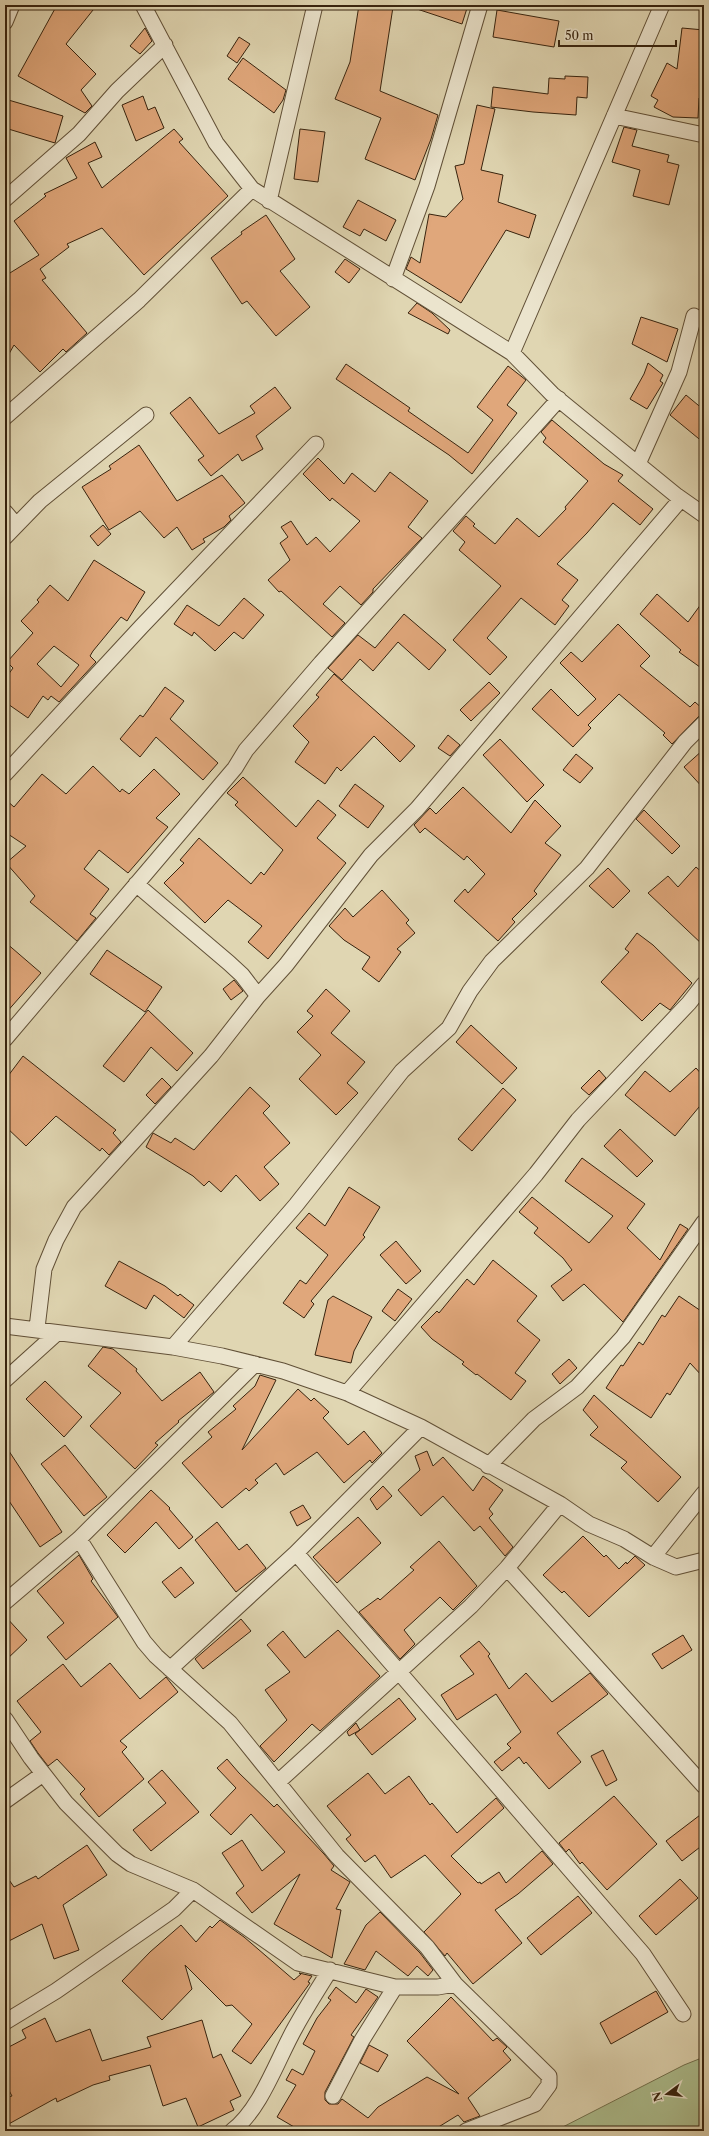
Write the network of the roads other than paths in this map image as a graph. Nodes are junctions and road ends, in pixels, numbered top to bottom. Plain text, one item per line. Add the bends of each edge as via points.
1 (12, 5) edge
2 (143, 5) edge
3 (315, 5) edge
4 (480, 5) edge
5 (662, 5) edge
6 (5, 22) edge
7 (164, 45) junction
8 (614, 116) junction
9 (704, 135) edge
10 (252, 189) junction
11 (5, 199) edge
12 (269, 201) junction
13 (393, 279) junction
14 (694, 316) dead end
15 (512, 353) junction
16 (559, 399) junction
17 (146, 415) dead end
18 (5, 417) edge
19 (316, 444) dead end
20 (638, 464) junction
21 (681, 499) junction
22 (5, 512) edge
23 (704, 515) edge
24 (16, 525) junction
25 (5, 537) edge
26 (704, 723) edge
27 (5, 774) edge
28 (136, 884) junction
29 (704, 984) edge
30 (258, 996) junction
31 (5, 1039) edge
32 (704, 1222) edge
33 (5, 1326) edge
34 (37, 1328) junction
35 (57, 1333) junction
36 (173, 1347) junction
37 (255, 1364) junction
38 (5, 1380) edge
39 (347, 1393) junction
40 (421, 1427) junction
41 (488, 1466) junction
42 (704, 1493) edge
43 (560, 1504) junction
44 (79, 1539) junction
45 (296, 1553) junction
46 (653, 1557) junction
47 (704, 1560) edge
48 (507, 1568) junction
49 (5, 1602) edge
50 (170, 1669) junction
51 (398, 1671) junction
52 (5, 1719) edge
53 (43, 1774) junction
54 (278, 1782) junction
55 (704, 1786) edge
56 (5, 1801) edge
57 (193, 1890) junction
58 (330, 1970) junction
59 (455, 1984) junction
60 (395, 1987) junction
61 (683, 2014) dead end
62 (5, 2022) edge
63 (333, 2096) dead end
64 (232, 2131) edge
65 (466, 2131) edge

1 - 6 street
2 - 7 street
3 - 12 street
4 - 13 street via 426,186
5 - 8 street
7 - 10 street via 216,143
7 - 11 street via 117,90 79,134
8 - 9 street
8 - 15 street
10 - 12 street
10 - 18 street via 139,300
12 - 13 street
13 - 15 street
14 - 20 street via 679,372
15 - 16 street
16 - 20 street
16 - 28 street via 321,663
17 - 24 street via 40,501
19 - 27 street via 135,632
20 - 21 street
21 - 23 street
21 - 30 street via 416,809 371,855 286,965
22 - 24 street
24 - 25 street
26 - 36 street via 685,742 587,868 492,961 470,991 449,1028 402,1071 296,1205
28 - 30 street via 230,963
28 - 31 street
29 - 39 street via 578,1120 536,1174
30 - 34 street via 211,1056 74,1207 44,1269
32 - 41 street via 623,1337 577,1387 534,1419
33 - 34 street
34 - 35 street
35 - 36 street
35 - 38 street
36 - 37 street
37 - 39 street
37 - 44 street
39 - 40 street
40 - 41 street
40 - 45 street
41 - 43 street
42 - 46 street
43 - 46 street via 589,1524 624,1539
43 - 48 street
44 - 49 street
44 - 50 street via 144,1642
45 - 50 street
45 - 51 street
46 - 47 street via 676,1567
48 - 51 street via 471,1606
48 - 55 street
50 - 54 street via 230,1724
51 - 54 street
51 - 61 street via 643,1954
52 - 53 street
53 - 56 street
53 - 57 street via 66,1803 117,1854 131,1864
54 - 59 street via 337,1856 427,1947
57 - 58 street via 298,1963
57 - 62 street via 174,1909 56,1991
58 - 60 street
58 - 64 street via 295,2027 257,2100
59 - 60 street via 438,1987
59 - 65 street via 549,2076 549,2085 535,2104
60 - 63 street via 362,2040

